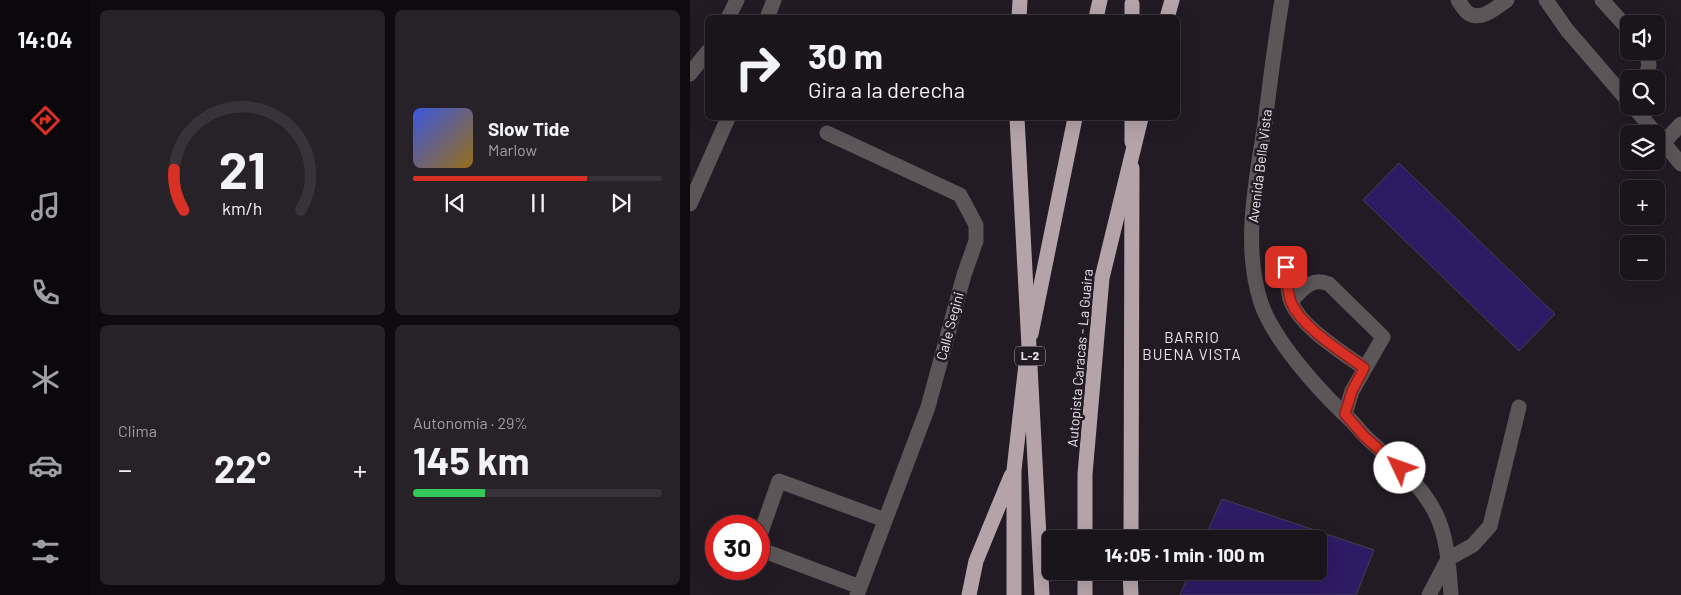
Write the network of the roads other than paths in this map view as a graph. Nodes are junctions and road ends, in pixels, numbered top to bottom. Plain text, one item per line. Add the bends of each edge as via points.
1 (737, 0) edge
2 (774, 0) edge
3 (1020, 0) edge
4 (1100, 0) edge
5 (1172, 0) edge
6 (1282, 0) edge
7 (1458, 0) edge
8 (1507, 0) edge
9 (1546, 0) edge
10 (1602, 0) edge
11 (730, 15) edge
12 (768, 15) edge
13 (1019, 15) edge
14 (1097, 15) edge
15 (1168, 15) edge
16 (1620, 20) edge
17 (705, 55) edge
18 (690, 74) edge
19 (1620, 90) edge
20 (1642, 115) edge
21 (727, 120) edge
22 (1017, 120) edge
23 (1075, 120) edge
24 (1132, 120) edge
25 (1140, 120) edge
26 (1681, 124) edge
27 (1650, 125) edge
28 (827, 132) dead end
29 (1665, 141) edge
30 (1665, 143) edge
31 (1681, 164) edge
32 (690, 204) edge
33 (1286, 267) dead end
34 (1291, 301) junction
35 (1364, 368) junction
36 (1519, 407) dead end
37 (1345, 414) junction
38 (1014, 470) junction
39 (767, 515) edge
40 (885, 520) junction
41 (1085, 530) edge
42 (1130, 530) edge
43 (770, 554) edge
44 (1448, 559) junction
45 (1085, 580) edge
46 (1130, 580) edge
47 (859, 591) edge
48 (969, 595) edge
49 (1014, 595) edge
50 (1042, 595) edge
51 (1085, 595) edge
52 (1131, 595) edge
53 (1429, 595) edge
54 (1452, 595) edge

1 - 11 street
2 - 12 street
3 - 13 highway
4 - 14 highway
5 - 15 highway
6 - 37 street, Avenida Bella Vista via 1254,190 1254,278 1262,305 1278,335 1304,370
7 - 8 street via 1469,13 1479,16
9 - 19 street via 1567,30
10 - 16 street
17 - 18 street
20 - 27 street
21 - 32 street
22 - 50 highway, L-2, bridge
23 - 38 highway, L-2 via 1033,324
24 - 42 highway
25 - 41 highway, Autopista Caracas - La Guaira, bridge via 1102,278 1085,474
26 - 29 street
28 - 40 street, Calle Segini via 960,195 976,225 976,241 928,407
30 - 31 street
33 - 34 street
34 - 35 street via 1301,317
34 - 35 street via 1314,281 1329,284 1383,337
35 - 37 street
36 - 44 street via 1490,526 1473,545
37 - 44 street, Avenida Bella Vista via 1418,487 1438,520
38 - 48 highway via 976,561
38 - 49 highway, L-2
39 - 40 street via 779,480
40 - 47 street, Calle Segini
43 - 47 street
44 - 53 street
44 - 54 street, Avenida Bella Vista
45 - 51 highway
46 - 52 highway

